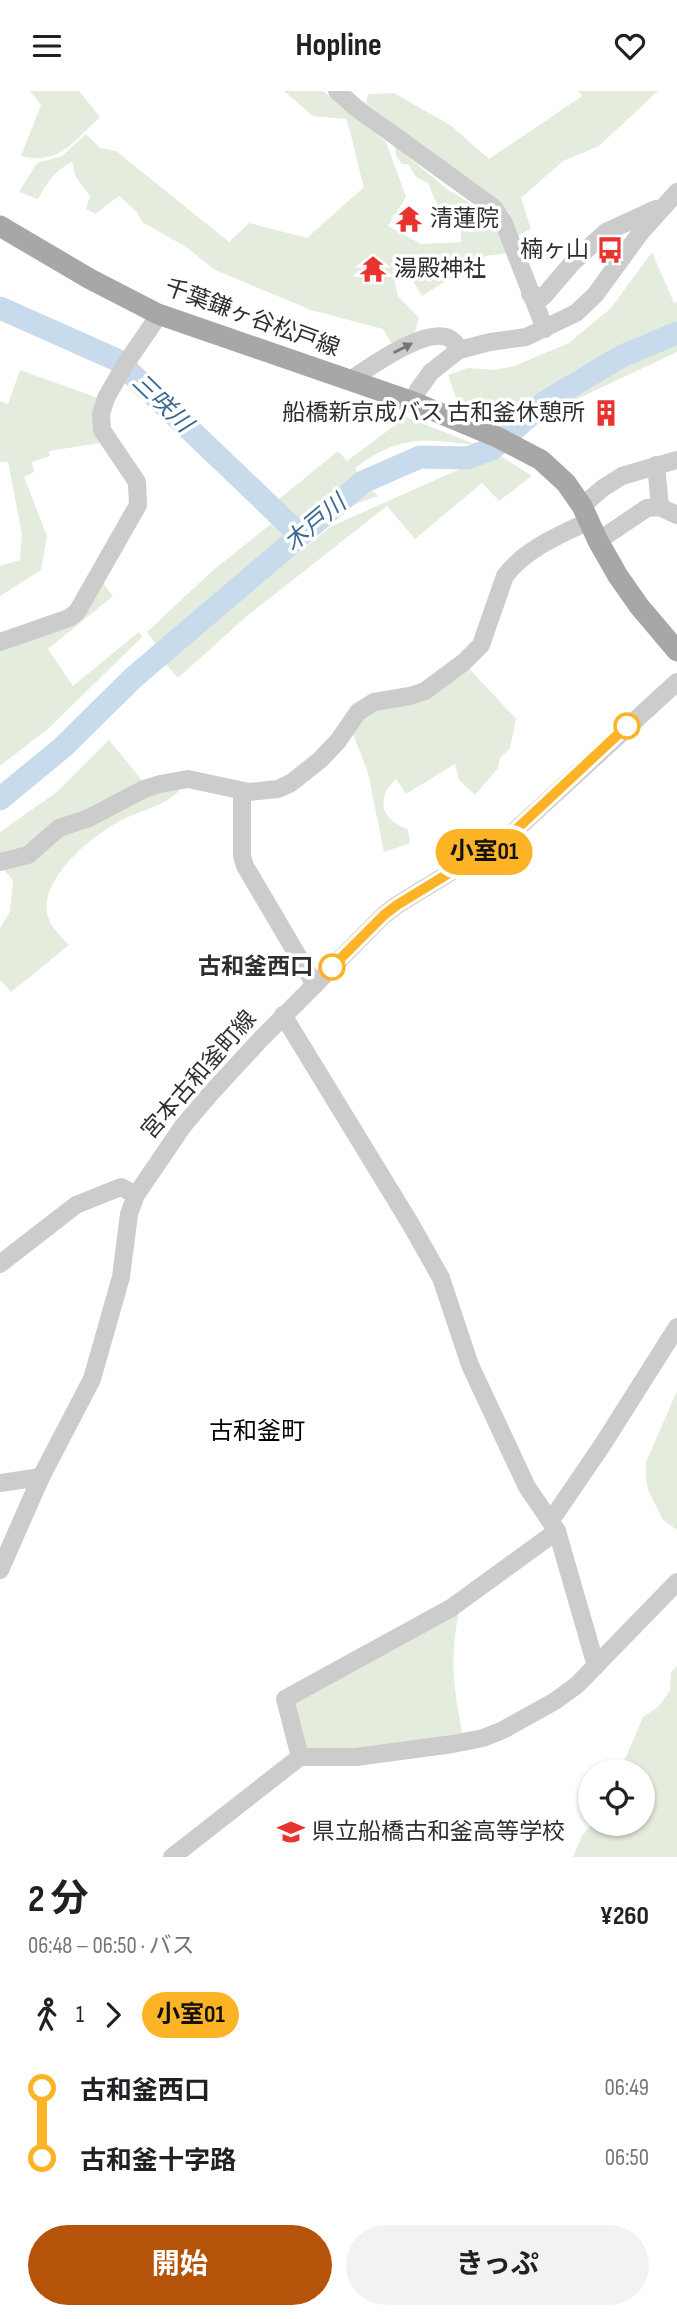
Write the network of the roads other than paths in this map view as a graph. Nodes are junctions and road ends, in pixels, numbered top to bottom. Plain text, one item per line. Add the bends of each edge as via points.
1 (337, 91) edge
2 (677, 191) edge
3 (663, 206) junction
4 (0, 226) edge
5 (530, 294) junction
6 (158, 314) junction
7 (545, 329) junction
8 (458, 350) junction
9 (349, 380) junction
10 (413, 402) junction
11 (677, 460) edge
12 (656, 465) junction
13 (660, 507) junction
14 (586, 513) junction
15 (677, 515) edge
16 (598, 541) junction
17 (0, 642) edge
18 (677, 651) edge
19 (677, 682) edge
20 (242, 791) junction
21 (0, 862) edge
22 (314, 985) junction
23 (284, 1016) junction
24 (136, 1195) junction
25 (0, 1264) edge
26 (677, 1327) edge
27 (41, 1477) junction
28 (0, 1483) edge
29 (553, 1525) junction
30 (0, 1570) edge
31 (677, 1582) edge
32 (596, 1666) junction
33 (300, 1757) junction
34 (172, 1857) edge

1 - 5 street via 493,207 503,221
2 - 3 street
3 - 5 street via 606,232 543,297
3 - 7 street via 595,295 576,313
4 - 6 main road, 千葉鎌ヶ谷松戸線
5 - 7 street
6 - 9 main road, 千葉鎌ヶ谷松戸線
6 - 17 street via 106,398 102,414 102,430 137,482 138,505 77,612
7 - 8 street
9 -> 8 street via 419,340 443,336
8 - 10 street via 431,372
9 - 10 main road, 千葉鎌ヶ谷松戸線
10 - 14 main road, 千葉鎌ヶ谷松戸線 via 519,447 551,468
11 - 12 street
12 - 13 street
12 - 14 street via 603,488
13 - 15 street
13 - 16 street via 647,508
14 - 16 main road
14 - 20 street via 511,567 481,645 442,680 425,691 374,702 358,712 338,741 291,783 278,789
16 - 18 main road via 639,607
19 - 22 street, 宮本古和釜町線 via 508,837 397,905
20 - 21 street via 188,779 160,784 59,828 28,855
20 - 22 street via 245,866
22 - 23 street, 宮本古和釜町線
23 - 24 street, 宮本古和釜町線 via 183,1126
23 - 29 street via 441,1278 470,1365 527,1487
24 - 25 street via 121,1187 76,1205
24 - 27 street, 宮本古和釜町線 via 121,1277 92,1379
26 - 29 street via 556,1513
27 - 28 street
27 - 30 street, 宮本古和釜町線
29 - 32 street
29 - 33 street via 451,1608 285,1699
31 - 32 street
32 - 33 street via 555,1702 483,1738 356,1757
33 - 34 street

